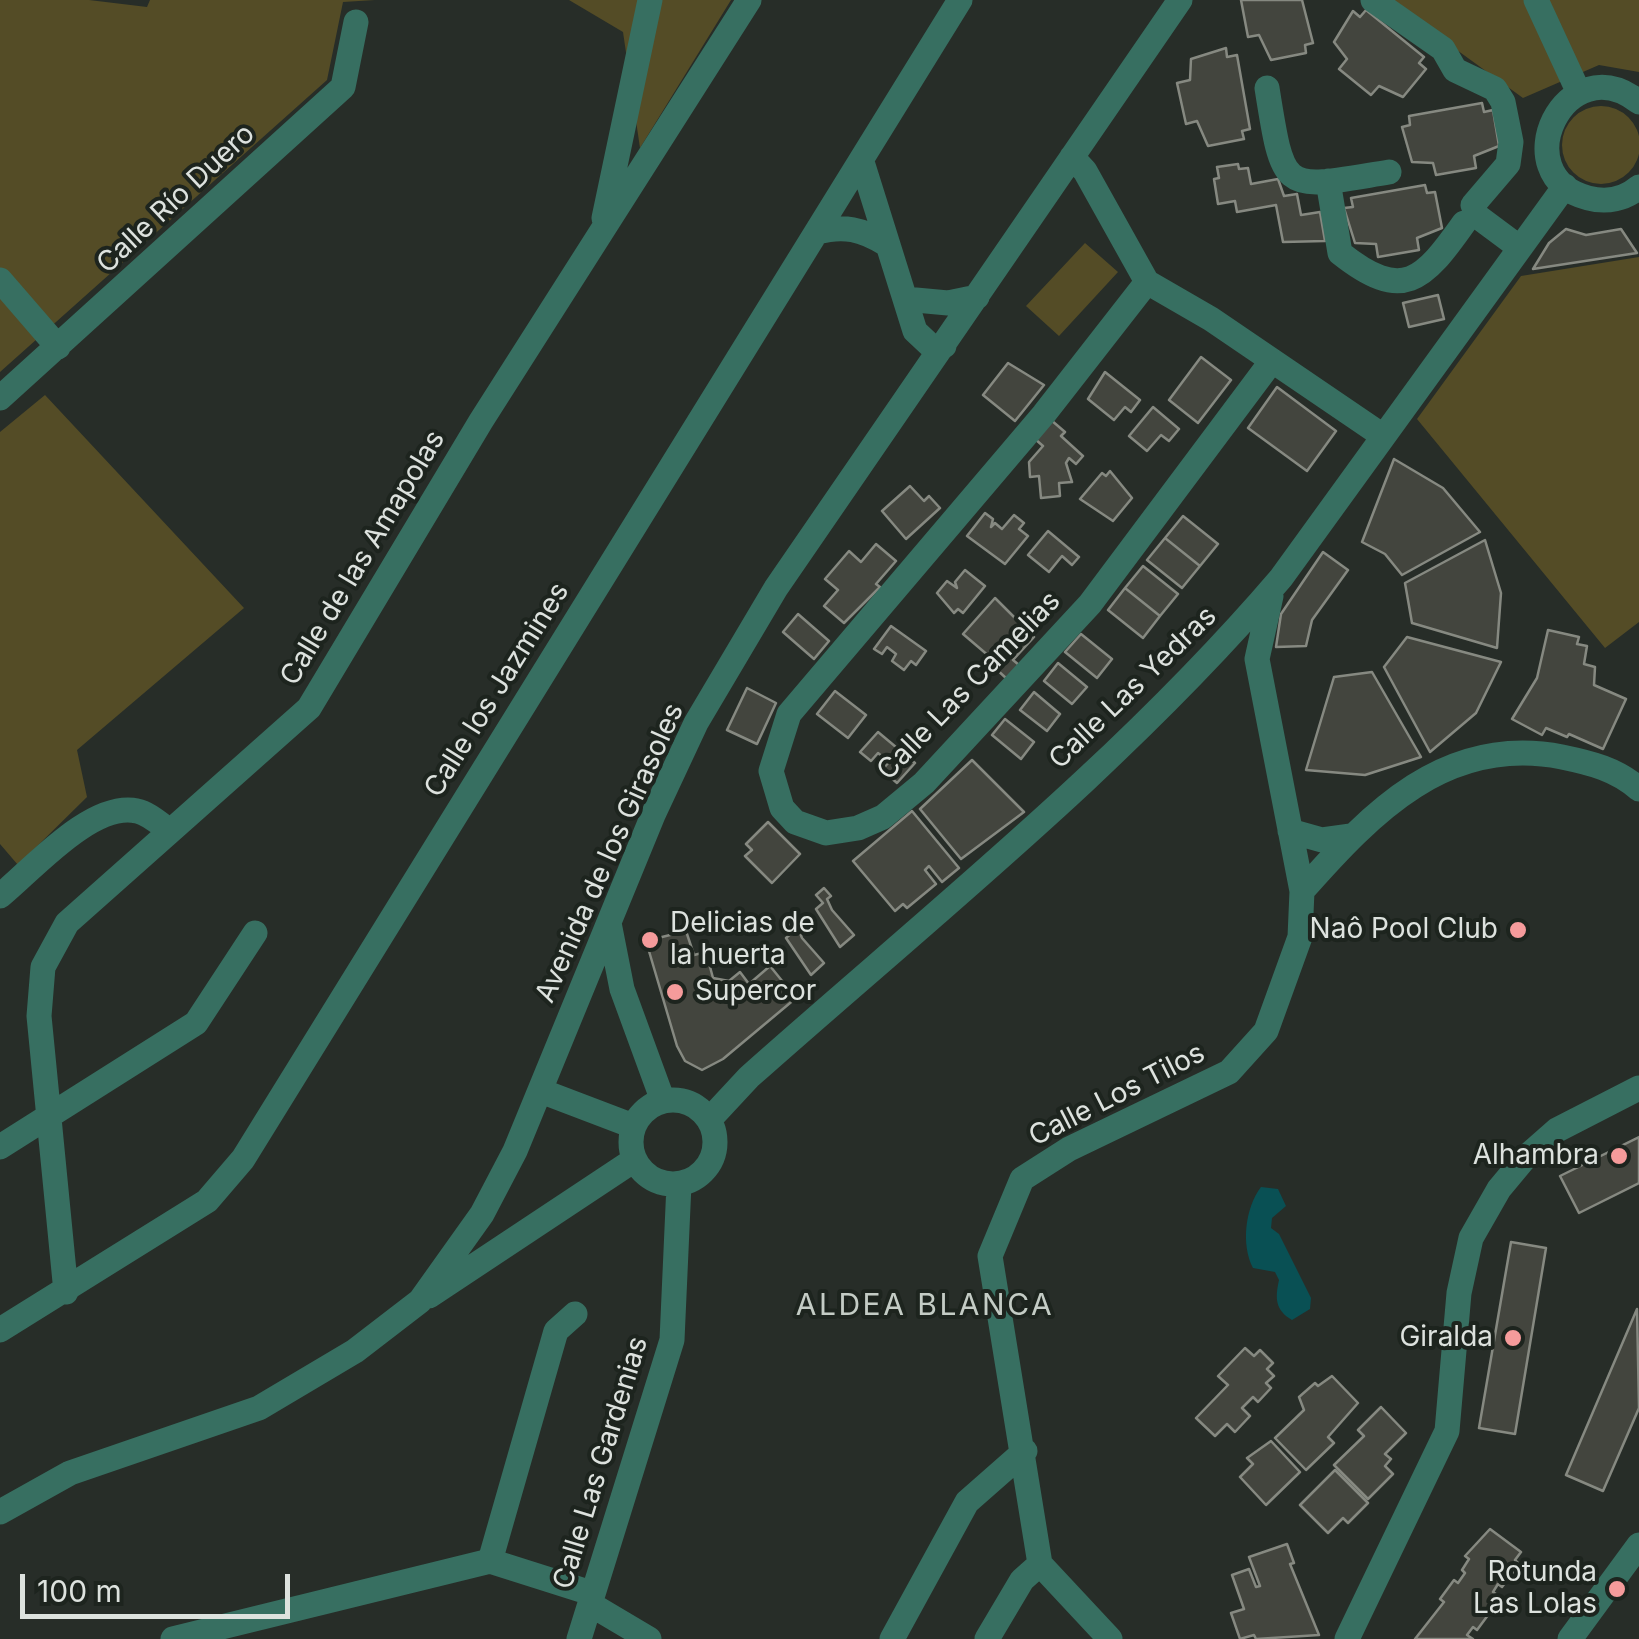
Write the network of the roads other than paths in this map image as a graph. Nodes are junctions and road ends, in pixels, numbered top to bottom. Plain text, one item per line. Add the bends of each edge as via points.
1 (650, 0) edge
2 (749, 0) edge
3 (960, 0) edge
4 (1180, 0) edge
5 (1373, 0) edge
6 (1536, 0) edge
7 (356, 22) dead end
8 (1266, 88) dead end
9 (1579, 93) junction
10 (1636, 95) edge
11 (1072, 157) junction
12 (862, 162) junction
13 (1388, 172) dead end
14 (1328, 182) junction
15 (1565, 186) junction
16 (1637, 194) edge
17 (1471, 214) junction
18 (817, 232) junction
19 (600, 237) junction
20 (886, 244) junction
21 (1520, 248) junction
22 (0, 280) edge
23 (1147, 282) junction
24 (978, 297) junction
25 (914, 301) junction
26 (915, 331) junction
27 (947, 342) junction
28 (58, 347) junction
29 (1271, 362) junction
30 (0, 398) edge
31 (908, 401) junction
32 (1383, 436) junction
33 (1274, 586) junction
34 (1256, 659) junction
35 (1207, 661) junction
36 (1639, 789) edge
37 (1290, 831) junction
38 (170, 832) junction
39 (1351, 836) junction
40 (1302, 891) junction
41 (0, 896) edge
42 (609, 923) junction
43 (254, 934) dead end
44 (1639, 1088) edge
45 (541, 1092) junction
46 (662, 1101) junction
47 (46, 1120) junction
48 (709, 1120) junction
49 (633, 1126) junction
50 (0, 1148) edge
51 (634, 1160) junction
52 (679, 1184) junction
53 (66, 1292) junction
54 (420, 1301) junction
55 (575, 1314) dead end
56 (0, 1330) edge
57 (1025, 1451) junction
58 (0, 1512) edge
59 (1639, 1545) edge
60 (490, 1562) junction
61 (1040, 1564) junction
62 (590, 1598) junction
63 (173, 1639) edge
64 (579, 1639) edge
65 (649, 1639) edge
66 (892, 1639) edge
67 (987, 1639) edge
68 (1110, 1639) edge
69 (1347, 1639) edge
70 (1570, 1639) edge

1 - 19 street
2 - 19 street, Calle de las Amapolas
3 - 12 street, Calle los Jazmines
4 - 11 street, Avenida de los Girasoles
5 - 17 street via 1443,49 1455,70 1495,89 1503,102 1512,142 1508,164
6 - 9 street
7 - 28 street, Calle Río Duero via 342,87
8 - 14 street via 1278,159 1302,182
9 - 10 street via 1597,88
9 - 15 street via 1561,106 1546,146
11 - 23 street
11 - 24 street, Avenida de los Girasoles
12 - 18 street, Calle los Jazmines
12 - 20 street
13 - 14 street
14 - 17 street via 1340,253 1369,276 1391,283 1434,266
15 - 16 street via 1598,200
15 - 21 street, Calle Las Yedras
17 - 21 street
18 - 20 street via 840,226
18 - 53 street, Calle los Jazmines via 243,1159 207,1201
19 - 38 street, Calle de las Amapolas via 309,708
20 - 25 street
21 - 32 street, Calle Las Yedras
22 - 28 street
23 - 29 street
23 - 29 street, Calle Las Camelias via 789,714 771,771 782,808 795,822 826,833 858,828 924,783 1090,604
24 - 25 street
24 - 27 street, Avenida de los Girasoles
25 - 26 street
25 - 27 street via 941,316
26 - 27 street via 931,346
26 - 31 street
27 - 31 street, Avenida de los Girasoles
28 - 30 street, Calle Río Duero
29 - 32 street
31 - 42 street, Avenida de los Girasoles via 776,588 696,723
32 - 33 street, Calle Las Yedras
33 - 34 street, Calle Los Tilos
33 - 35 street, Calle Las Yedras
34 - 35 street via 1236,653
34 - 37 street, Calle Los Tilos
35 - 48 street, Calle Las Yedras via 1166,706 748,1077
36 - 39 street via 1600,765 1537,752 1482,759 1435,772 1379,808
37 - 39 street via 1322,840
37 - 40 street, Calle Los Tilos
38 - 41 street via 141,811 117,809 89,820
38 - 47 street, Calle de las Amapolas via 67,923 43,966
39 - 40 street
40 - 57 street, Calle Los Tilos via 1300,938 1266,1031 1229,1072 1069,1149 1022,1179 990,1256
42 - 45 street, Avenida de los Girasoles
42 - 46 street via 622,989
43 - 47 street via 196,1023
44 - 69 street via 1557,1130 1524,1158 1471,1238 1459,1293 1447,1432
45 - 49 street
45 - 54 street, Avenida de los Girasoles via 482,1214
46 - 48 street via 689,1103
46 - 49 street
47 - 50 street
47 - 53 street, Calle de las Amapolas
48 - 52 street via 714,1153 707,1168
49 - 51 street
51 - 52 street via 661,1183
51 - 54 street
52 - 62 street, Calle Las Gardenias via 672,1340
53 - 56 street, Calle los Jazmines
54 - 58 street, Avenida de los Girasoles via 355,1352 258,1408 70,1473
55 - 60 street via 556,1331
57 - 61 street, Calle Los Tilos
57 - 66 street via 967,1502
59 - 70 street
60 - 62 street
60 - 63 street
61 - 67 street via 1022,1580
61 - 68 street
62 - 64 street, Calle Las Gardenias
62 - 65 street

